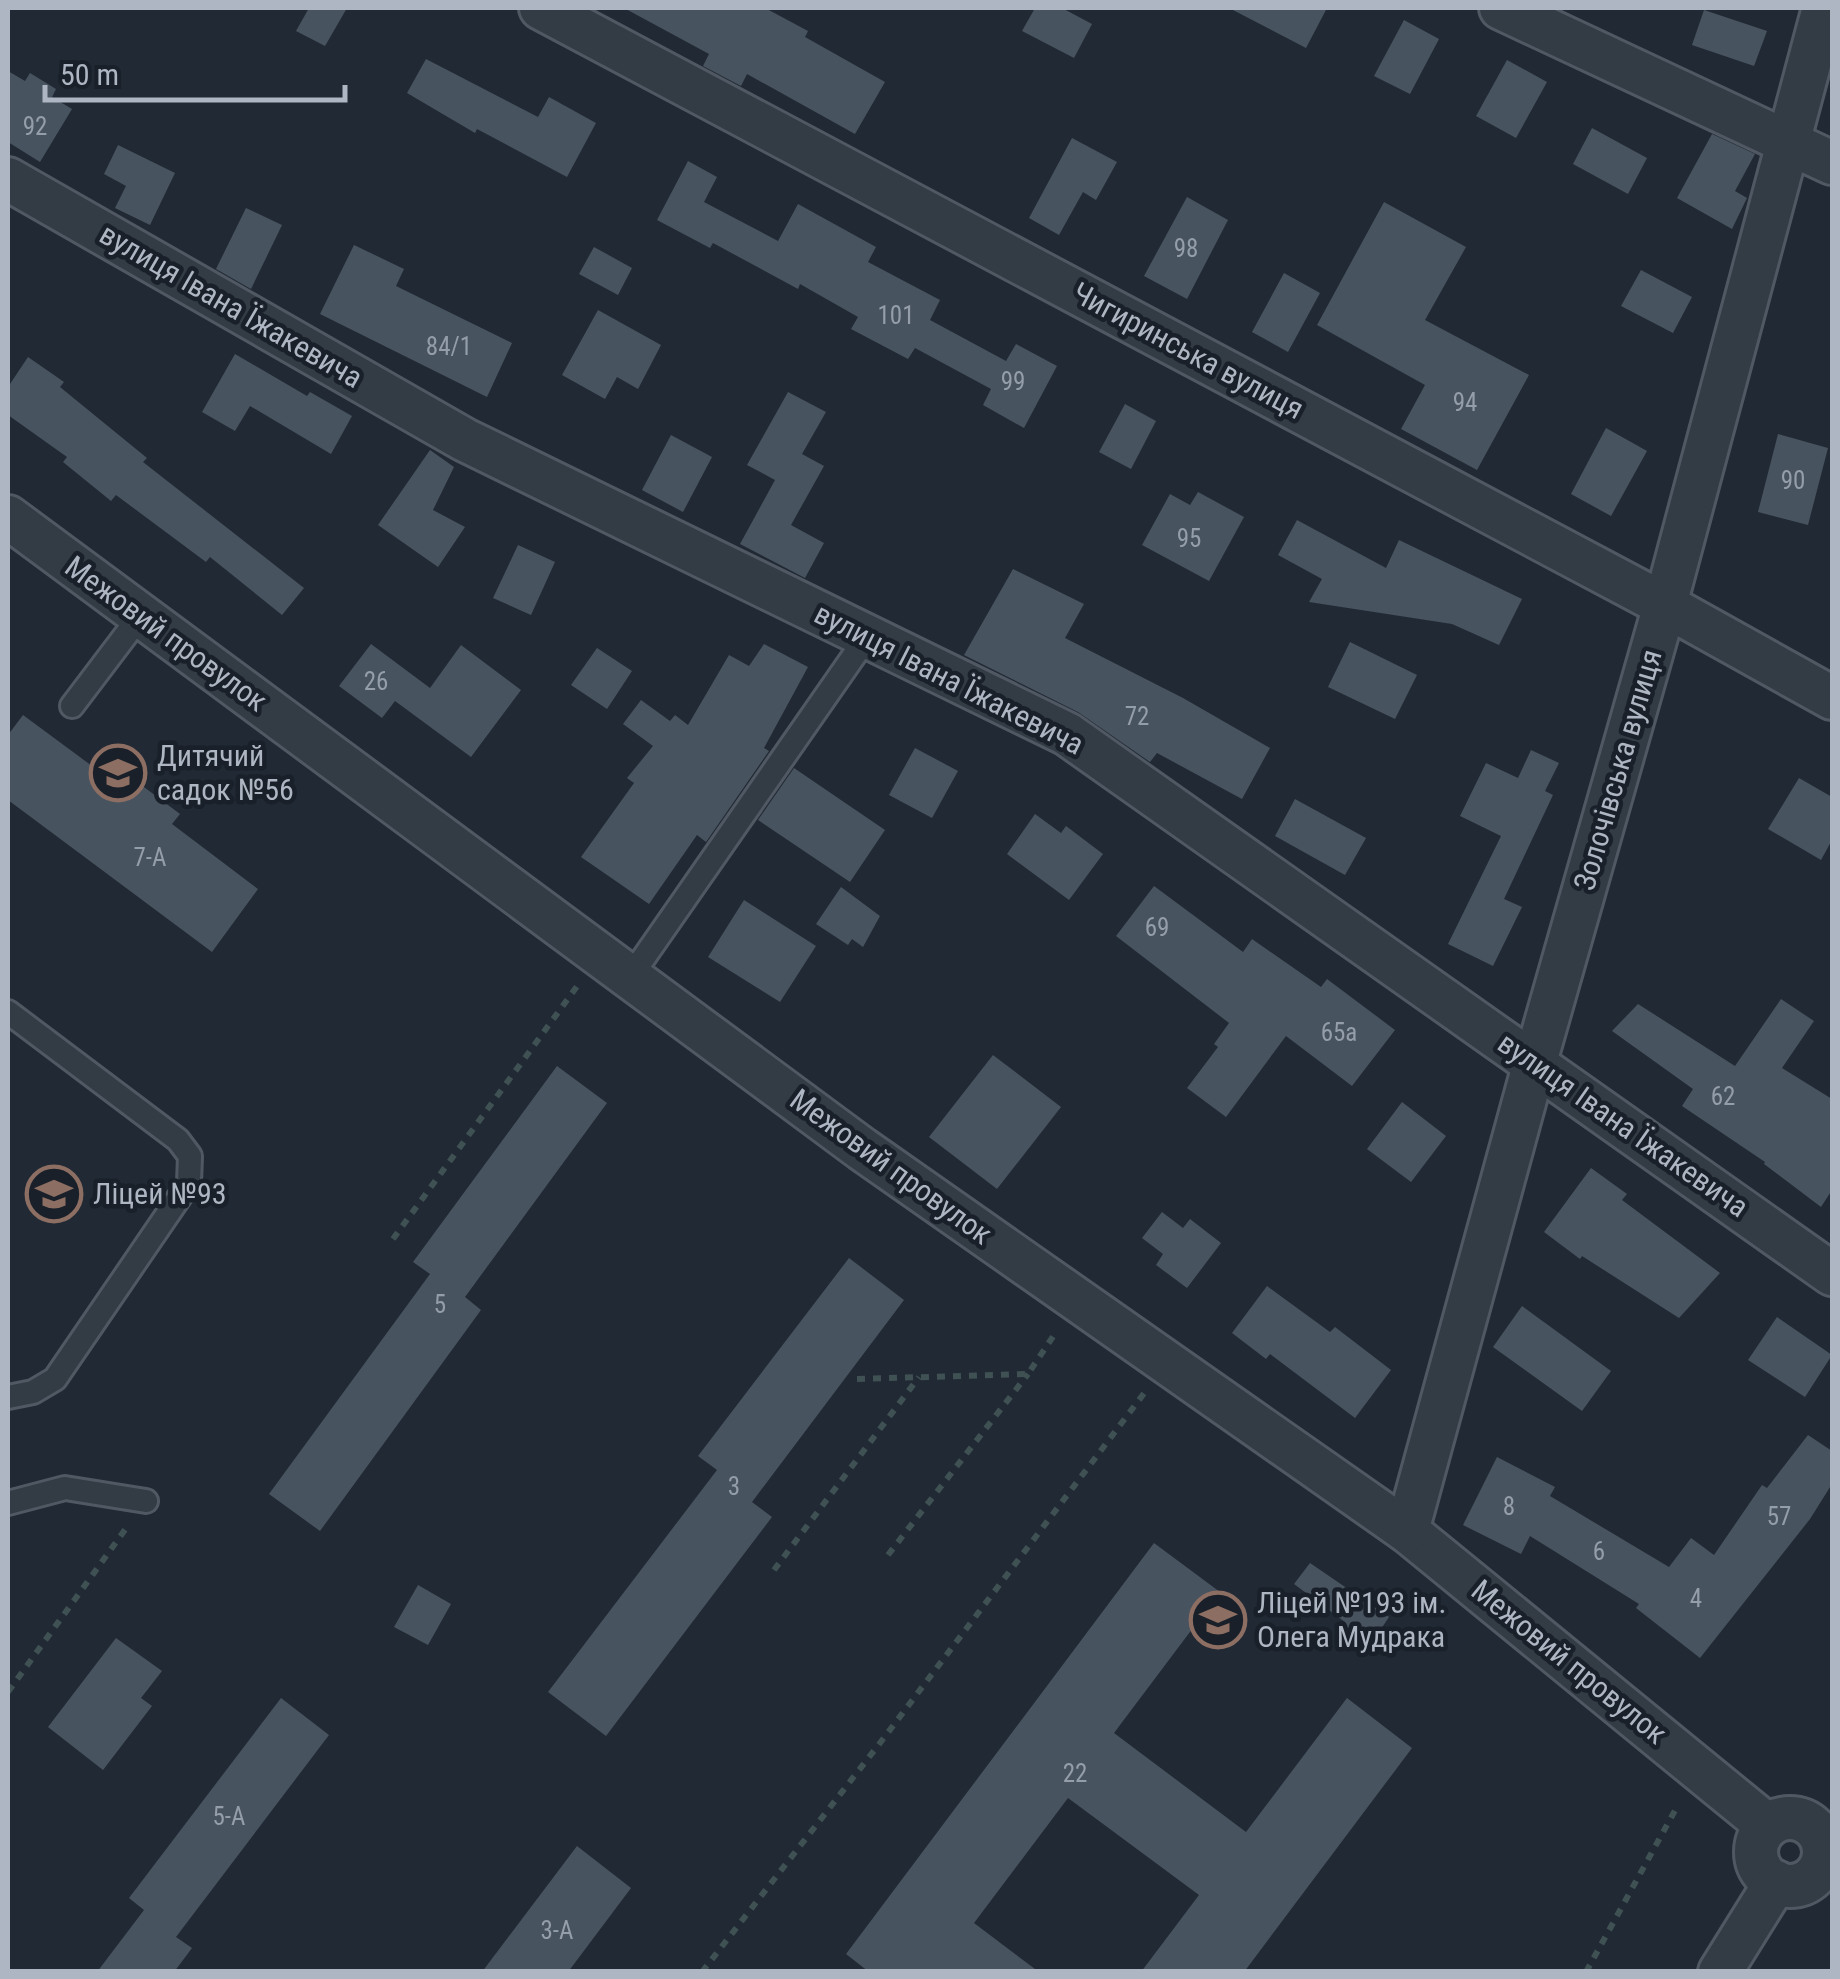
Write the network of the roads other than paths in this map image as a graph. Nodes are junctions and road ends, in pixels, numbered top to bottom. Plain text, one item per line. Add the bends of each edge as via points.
1 (541, 8) edge
2 (1501, 8) edge
3 (1824, 8) edge
4 (1788, 142) junction
5 (1832, 163) edge
6 (8, 179) edge
7 (8, 516) edge
8 (1665, 605) junction
9 (141, 615) junction
10 (867, 637) junction
11 (1832, 698) edge
12 (72, 706) dead end
13 (630, 976) junction
14 (8, 1012) edge
15 (1534, 1062) junction
16 (1832, 1274) edge
17 (8, 1396) edge
18 (146, 1501) road end
19 (8, 1503) edge
20 (1407, 1531) junction
21 (1768, 1826) junction
22 (1828, 1846) edge
23 (1776, 1882) junction
24 (1720, 1972) edge

1 - 8 street, Чигиринська вулиця
2 - 4 street
3 - 4 street, Золочівська вулиця
4 - 5 street
4 - 8 street, Золочівська вулиця
6 - 10 street, вулиця Івана Їжакевича via 465,440
7 - 9 street, Межовий провулок
8 - 11 street, Чигиринська вулиця
8 - 15 street, Золочівська вулиця
9 - 12 lane
9 - 13 street, Межовий провулок
10 - 13 lane
10 - 15 street, вулиця Івана Їжакевича via 1067,734
13 - 20 street, Межовий провулок via 862,1149
14 - 17 lane via 178,1140 190,1156 189,1184 55,1379
15 - 16 street, вулиця Івана Їжакевича
15 - 20 street, Золочівська вулиця
18 - 19 lane via 65,1488
20 - 21 street, Межовий провулок
21 - 22 street via 1788,1818 1809,1823
21 - 23 street via 1756,1856
22 - 23 street via 1808,1880
23 - 24 street

